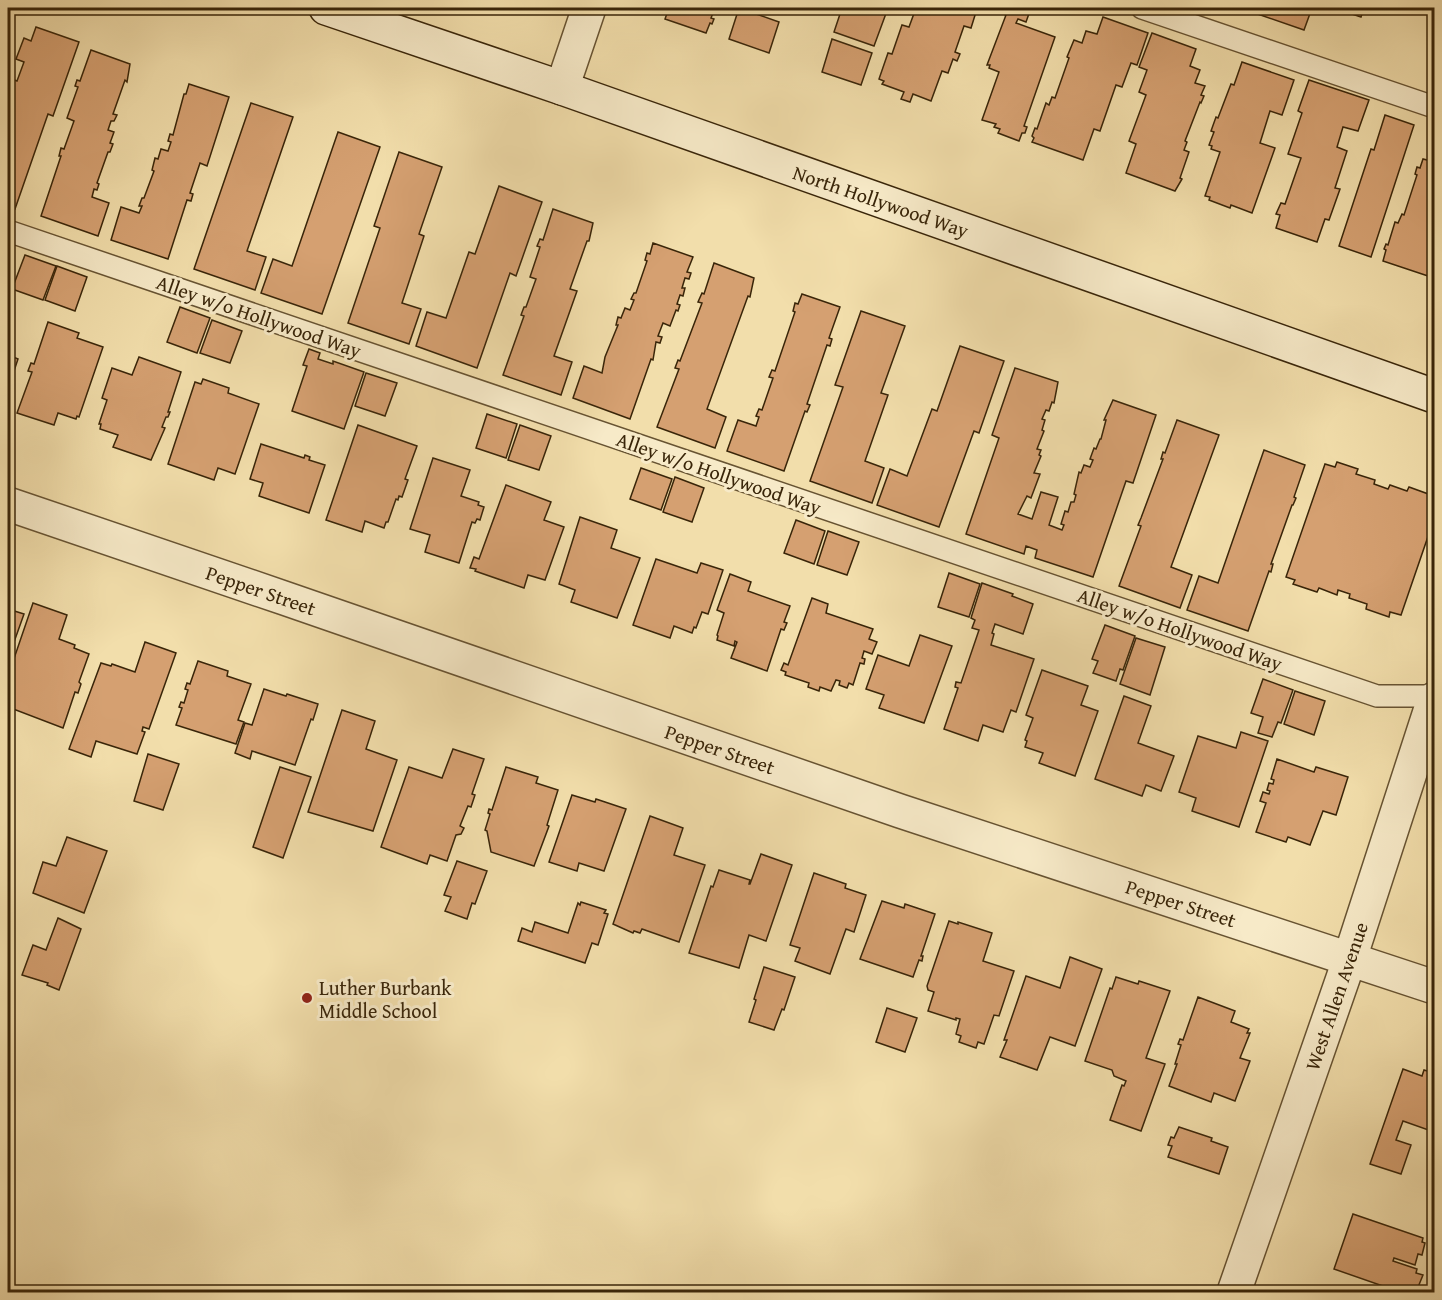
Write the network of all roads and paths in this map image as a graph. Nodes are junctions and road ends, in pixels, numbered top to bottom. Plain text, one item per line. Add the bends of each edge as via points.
1 (326, 8) edge
2 (589, 8) edge
3 (1142, 8) edge
4 (562, 88) junction
5 (1434, 107) edge
6 (8, 231) edge
7 (1434, 396) edge
8 (8, 504) edge
9 (1434, 697) edge
10 (1350, 958) junction
11 (1434, 987) edge
12 (1234, 1293) edge

1 - 4 street, North Hollywood Way
2 - 4 street
3 - 5 lane
4 - 7 street, North Hollywood Way
6 - 9 lane, Alley w/o Hollywood Way via 1377,696
8 - 10 street, Pepper Street via 900,812
9 - 10 street, West Allen Avenue
10 - 11 street, Pepper Street
10 - 12 street, West Allen Avenue

